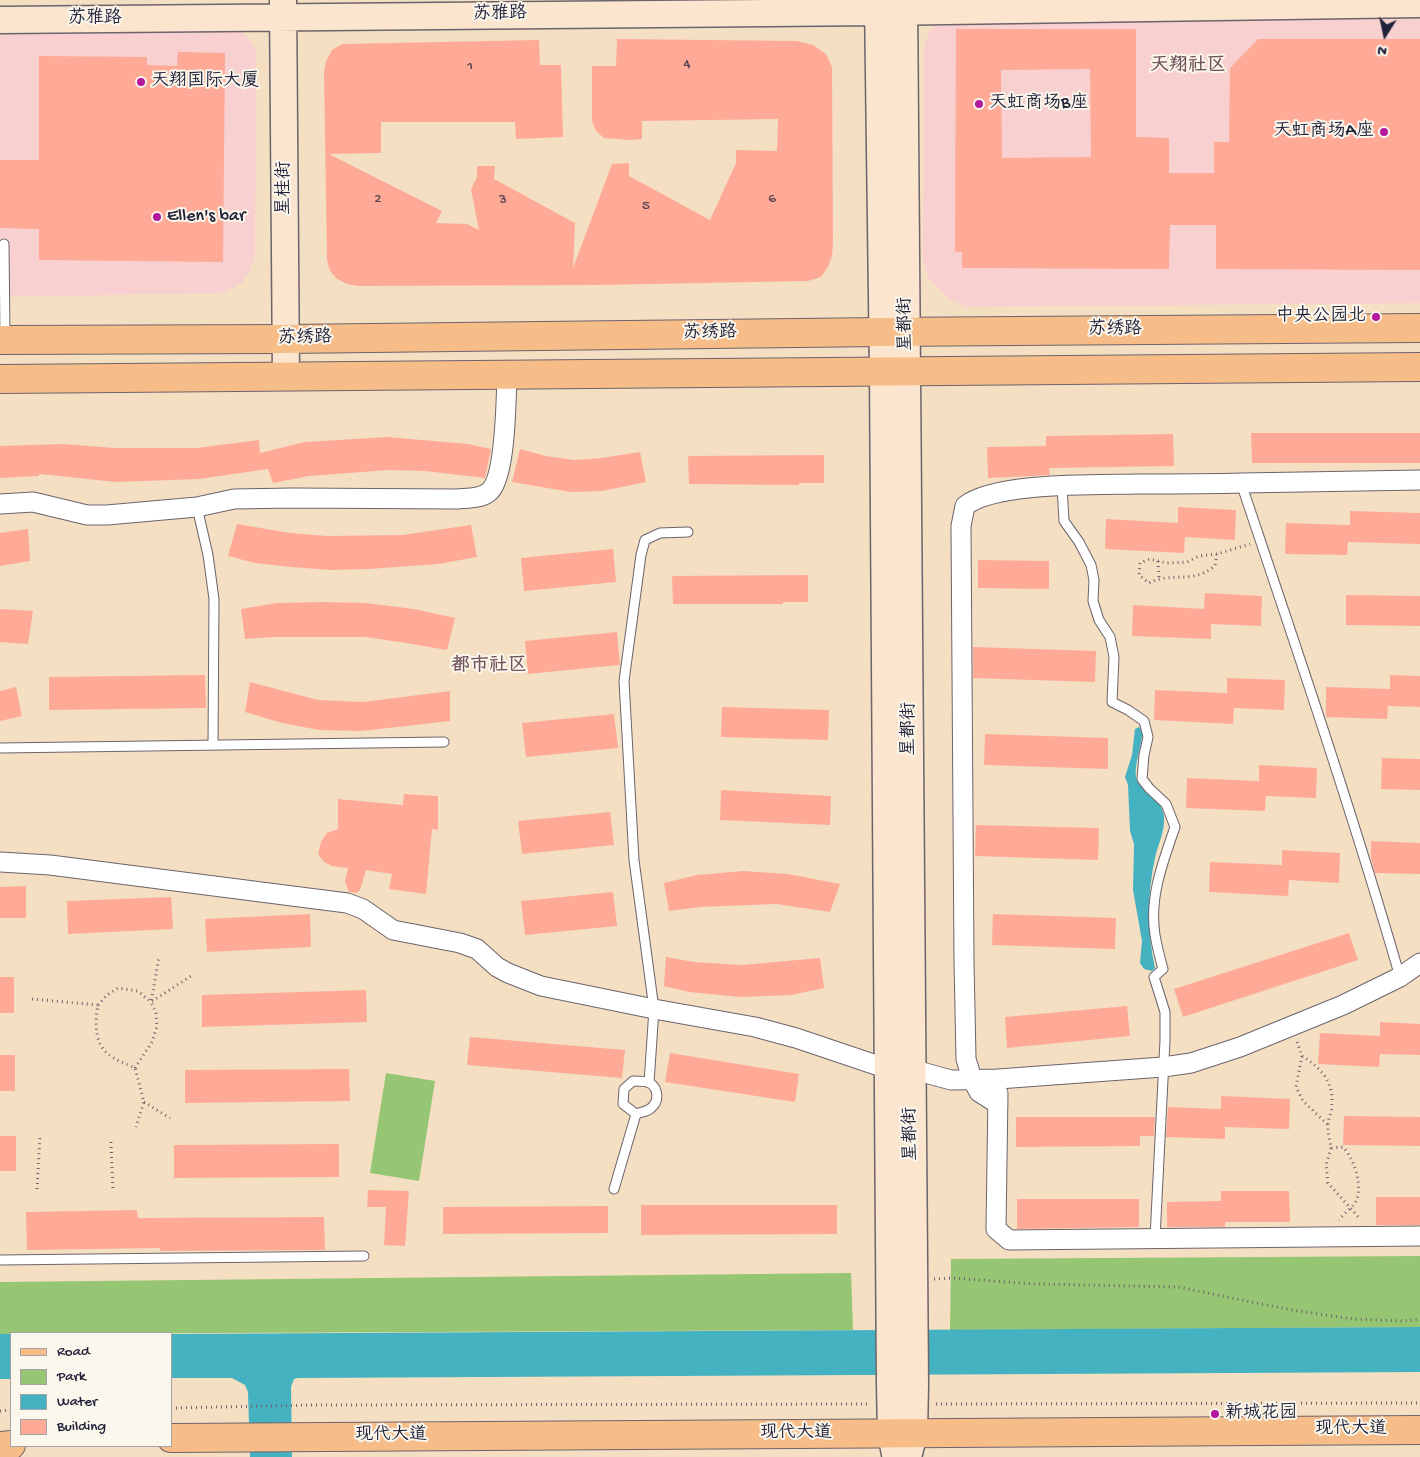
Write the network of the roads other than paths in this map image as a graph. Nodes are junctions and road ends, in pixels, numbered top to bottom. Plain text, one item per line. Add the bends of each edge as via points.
1 (1420, 4) edge
2 (891, 6) edge
3 (283, 9) edge
4 (0, 20) edge
5 (4, 244) dead end
6 (1420, 328) edge
7 (895, 332) junction
8 (286, 339) junction
9 (2, 340) edge
10 (1420, 367) edge
11 (895, 371) junction
12 (507, 375) junction
13 (286, 376) junction
14 (0, 379) edge
15 (1420, 480) edge
16 (1241, 483) junction
17 (1062, 486) junction
18 (0, 504) edge
19 (197, 507) junction
20 (688, 532) dead end
21 (444, 742) dead end
22 (213, 744) junction
23 (0, 748) edge
24 (0, 862) edge
25 (1420, 963) edge
26 (1400, 977) junction
27 (654, 1009) junction
28 (1163, 1067) junction
29 (900, 1069) junction
30 (998, 1079) junction
31 (972, 1080) junction
32 (649, 1083) junction
33 (998, 1104) junction
34 (636, 1114) junction
35 (614, 1189) dead end
36 (1420, 1236) edge
37 (1156, 1238) junction
38 (364, 1256) dead end
39 (0, 1260) edge
40 (902, 1323) junction
41 (1420, 1430) edge
42 (172, 1438) edge
43 (902, 1445) edge

1 - 2 street, 苏雅路
2 - 3 street, 苏雅路
2 - 7 street, 星都街
3 - 4 street, 苏雅路
3 - 8 street, 星桂街
5 - 9 lane
6 - 7 main road, 苏绣路
7 - 8 main road, 苏绣路
7 - 11 street, 星都街
8 - 9 main road, 苏绣路
8 - 13 street, 星桂街
10 - 11 main road, 苏绣路
11 - 12 main road, 苏绣路
11 - 29 street, 星都街
12 - 13 main road, 苏绣路
12 - 19 street via 505,426 495,484 480,497 234,500
13 - 14 main road, 苏绣路
15 - 16 street
16 - 17 street
16 - 26 lane
17 - 28 lane via 1064,521 1091,565 1093,601 1099,620 1110,637 1114,657 1112,702 1144,721 1148,736 1142,779 1166,804 1175,827 1164,856 1155,898 1155,936 1163,969 1154,978 1164,1012
17 - 31 street via 993,494 969,503 962,517 964,961 966,1059
18 - 19 street via 33,502 87,515 124,515
19 - 22 lane via 214,599
20 - 27 lane via 660,533 646,540 641,555 624,681 634,860
21 - 22 lane
22 - 23 lane
24 - 27 street via 50,865 346,904 363,909 394,930 477,949 497,967 522,980
25 - 26 street
26 - 28 street via 1292,1027 1191,1063
27 - 29 street via 763,1029
27 - 32 lane
28 - 30 street
28 - 37 lane
29 - 31 street via 951,1080
29 - 40 street, 星都街
29 - 40 street, 星都街 via 914,1280
30 - 31 street
30 - 33 street
31 - 33 street via 979,1092
32 - 34 lane via 656,1090 657,1098 653,1107
32 - 34 lane via 633,1081 624,1089 623,1104
33 - 37 street via 996,1229 1009,1240
34 - 35 lane
36 - 37 street
38 - 39 lane
40 - 43 street, 星都街
41 - 43 main road, 现代大道
42 - 43 main road, 现代大道 via 300,1436

